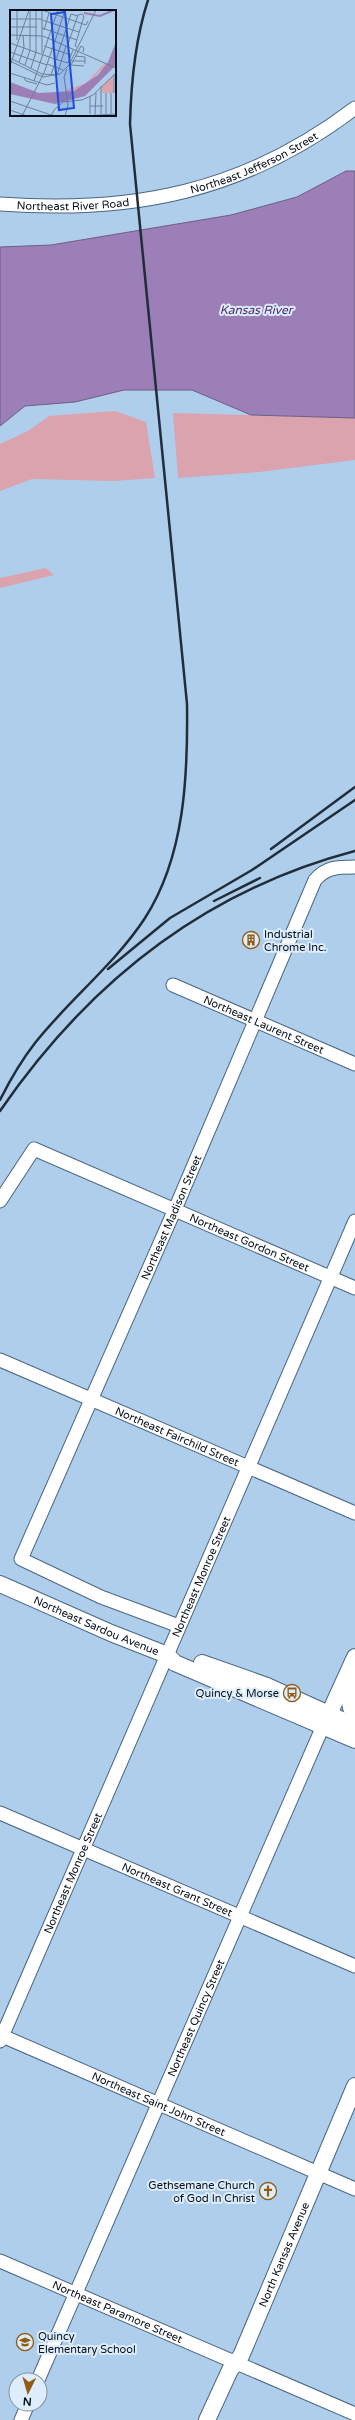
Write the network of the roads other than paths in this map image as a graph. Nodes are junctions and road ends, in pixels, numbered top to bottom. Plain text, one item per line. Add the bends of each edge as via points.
1 (355, 108) edge
2 (145, 201) joint
3 (0, 204) edge
4 (355, 867) edge
5 (173, 986) dead end
6 (255, 1021) junction
7 (355, 1064) edge
8 (0, 1201) edge
9 (174, 1210) junction
10 (355, 1221) edge
11 (331, 1278) junction
12 (355, 1288) edge
13 (0, 1360) edge
14 (92, 1399) junction
15 (249, 1467) junction
16 (355, 1513) edge
17 (0, 1584) edge
18 (179, 1626) junction
19 (167, 1655) junction
20 (355, 1657) edge
21 (355, 1677) edge
22 (355, 1716) edge
23 (326, 1720) junction
24 (355, 1726) edge
25 (355, 1740) edge
26 (0, 1813) edge
27 (83, 1850) junction
28 (238, 1917) junction
29 (355, 1966) edge
30 (1, 2037) edge
31 (355, 2086) edge
32 (158, 2104) junction
33 (317, 2173) junction
34 (355, 2189) edge
35 (0, 2261) edge
36 (76, 2293) junction
37 (236, 2362) junction
38 (41, 2372) edge
39 (355, 2414) edge
40 (207, 2420) edge

1 - 2 street, Northeast Jefferson Street via 303,143 240,174 192,191
2 - 3 street, Northeast River Road via 83,207
4 - 6 street, Northeast Madison Street via 332,868 314,880
5 - 6 street, Northeast Laurent Street
6 - 7 street, Northeast Laurent Street
6 - 9 street, Northeast Madison Street
8 - 9 street, Northeast Gordon Street via 34,1149
9 - 11 street, Northeast Gordon Street
9 - 14 street, Northeast Madison Street
10 - 11 street, Northeast Monroe Street
11 - 12 street, Northeast Gordon Street
11 - 15 street, Northeast Monroe Street
13 - 14 street, Northeast Fairchild Street
14 - 15 street, Northeast Fairchild Street
14 - 18 street, Northeast Madison Street via 21,1559 101,1597
15 - 16 street, Northeast Fairchild Street
15 - 18 street, Northeast Monroe Street
17 - 19 main road, Northeast Sardou Avenue
18 - 19 street, Northeast Monroe Street
19 - 23 main road, Northeast Sardou Avenue via 175,1663
19 - 27 street, Northeast Monroe Street
20 - 23 main road, Northeast Quincy Street
21 - 22 main road via 349,1696 350,1709
23 - 24 main road
23 - 25 main road
23 - 28 street, Northeast Quincy Street
26 - 27 street, Northeast Grant Street
27 - 28 street, Northeast Grant Street
27 - 30 street, Northeast Monroe Street
28 - 29 street, Northeast Grant Street
28 - 32 street, Northeast Quincy Street
30 - 32 street, Northeast Saint John Street
31 - 33 main road, North Kansas Avenue
32 - 33 street, Northeast Saint John Street
32 - 36 street, Northeast Quincy Street
33 - 34 street, Northeast Saint John Street
33 - 37 main road, North Kansas Avenue via 241,2356
35 - 36 street, Northeast Paramore Street
36 - 37 street, Northeast Paramore Street
36 - 38 street, Northeast Quincy Street
37 - 39 street, Northeast Paramore Street
37 - 40 main road, North Kansas Avenue

